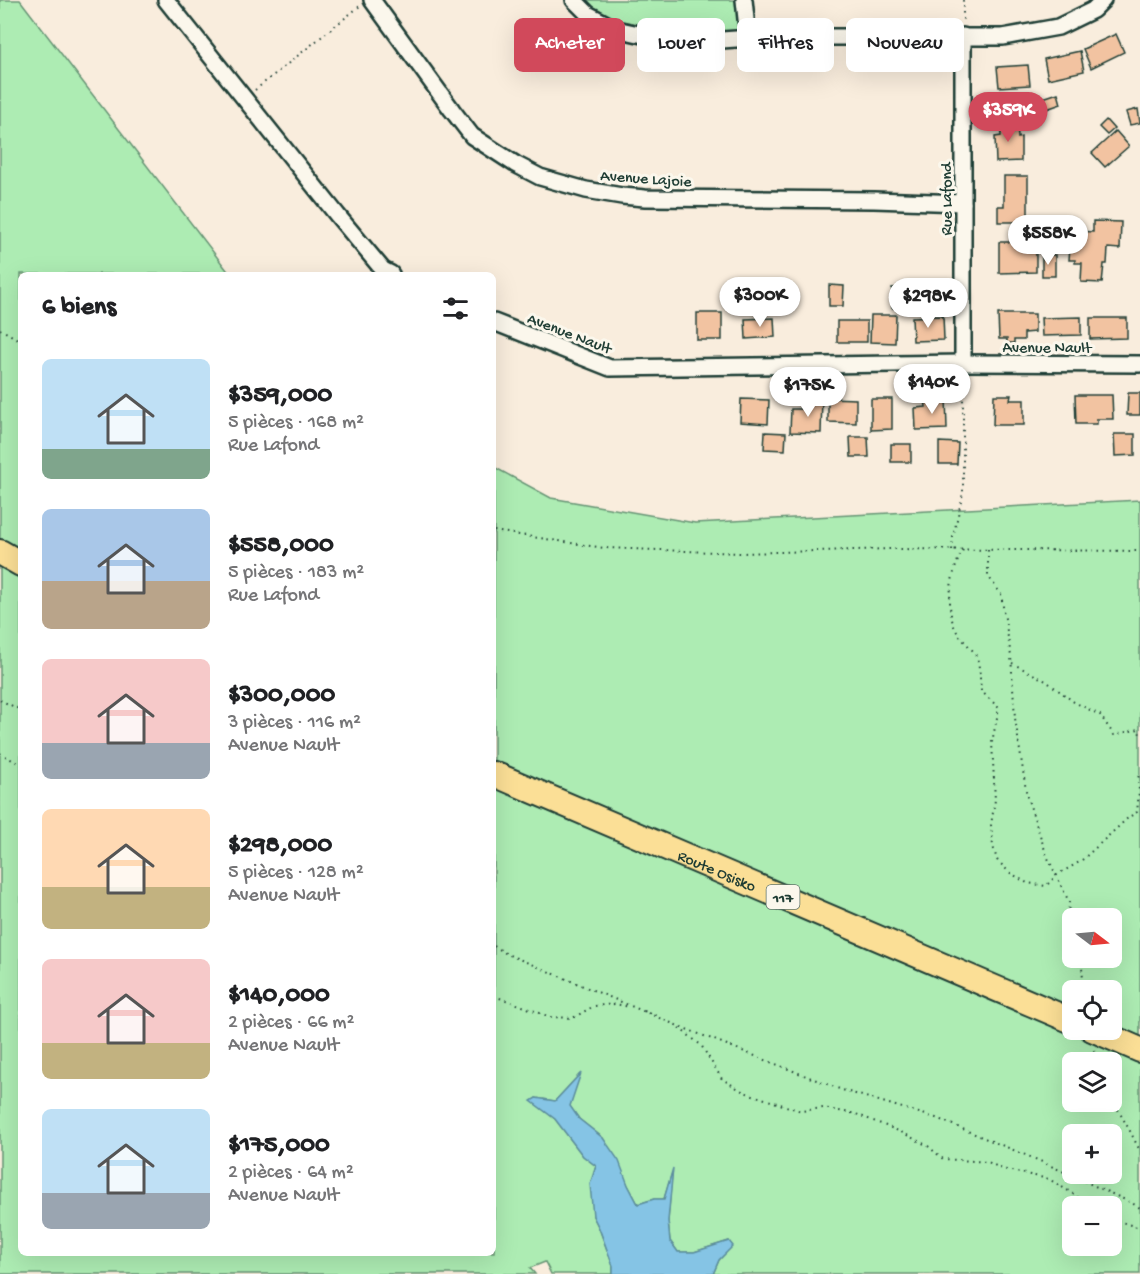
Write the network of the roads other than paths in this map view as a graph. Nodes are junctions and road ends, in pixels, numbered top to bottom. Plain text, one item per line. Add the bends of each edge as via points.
1 (166, 0) edge
2 (372, 0) edge
3 (574, 0) edge
4 (744, 0) edge
5 (1103, 0) edge
6 (746, 18) edge
7 (964, 36) edge
8 (737, 39) edge
9 (963, 72) edge
10 (963, 203) junction
11 (387, 272) edge
12 (496, 323) edge
13 (963, 363) junction
14 (1140, 364) edge
15 (0, 552) edge
16 (18, 562) edge
17 (496, 775) edge
18 (1062, 1017) edge
19 (1117, 1040) edge
20 (1140, 1050) edge

1 - 11 street
2 - 10 street, Avenue Lajoie via 472,136 540,177 586,190 645,198
3 - 8 street via 588,14 616,29 663,38
4 - 6 street
5 - 7 street via 1093,10 1058,27 1003,37
9 - 10 street, Rue Lafond
10 - 13 street, Rue Lafond
12 - 13 street, Avenue Nault via 610,368
13 - 14 street, Avenue Nault
15 - 16 highway
17 - 18 highway, Route Osisko / 117
19 - 20 highway

